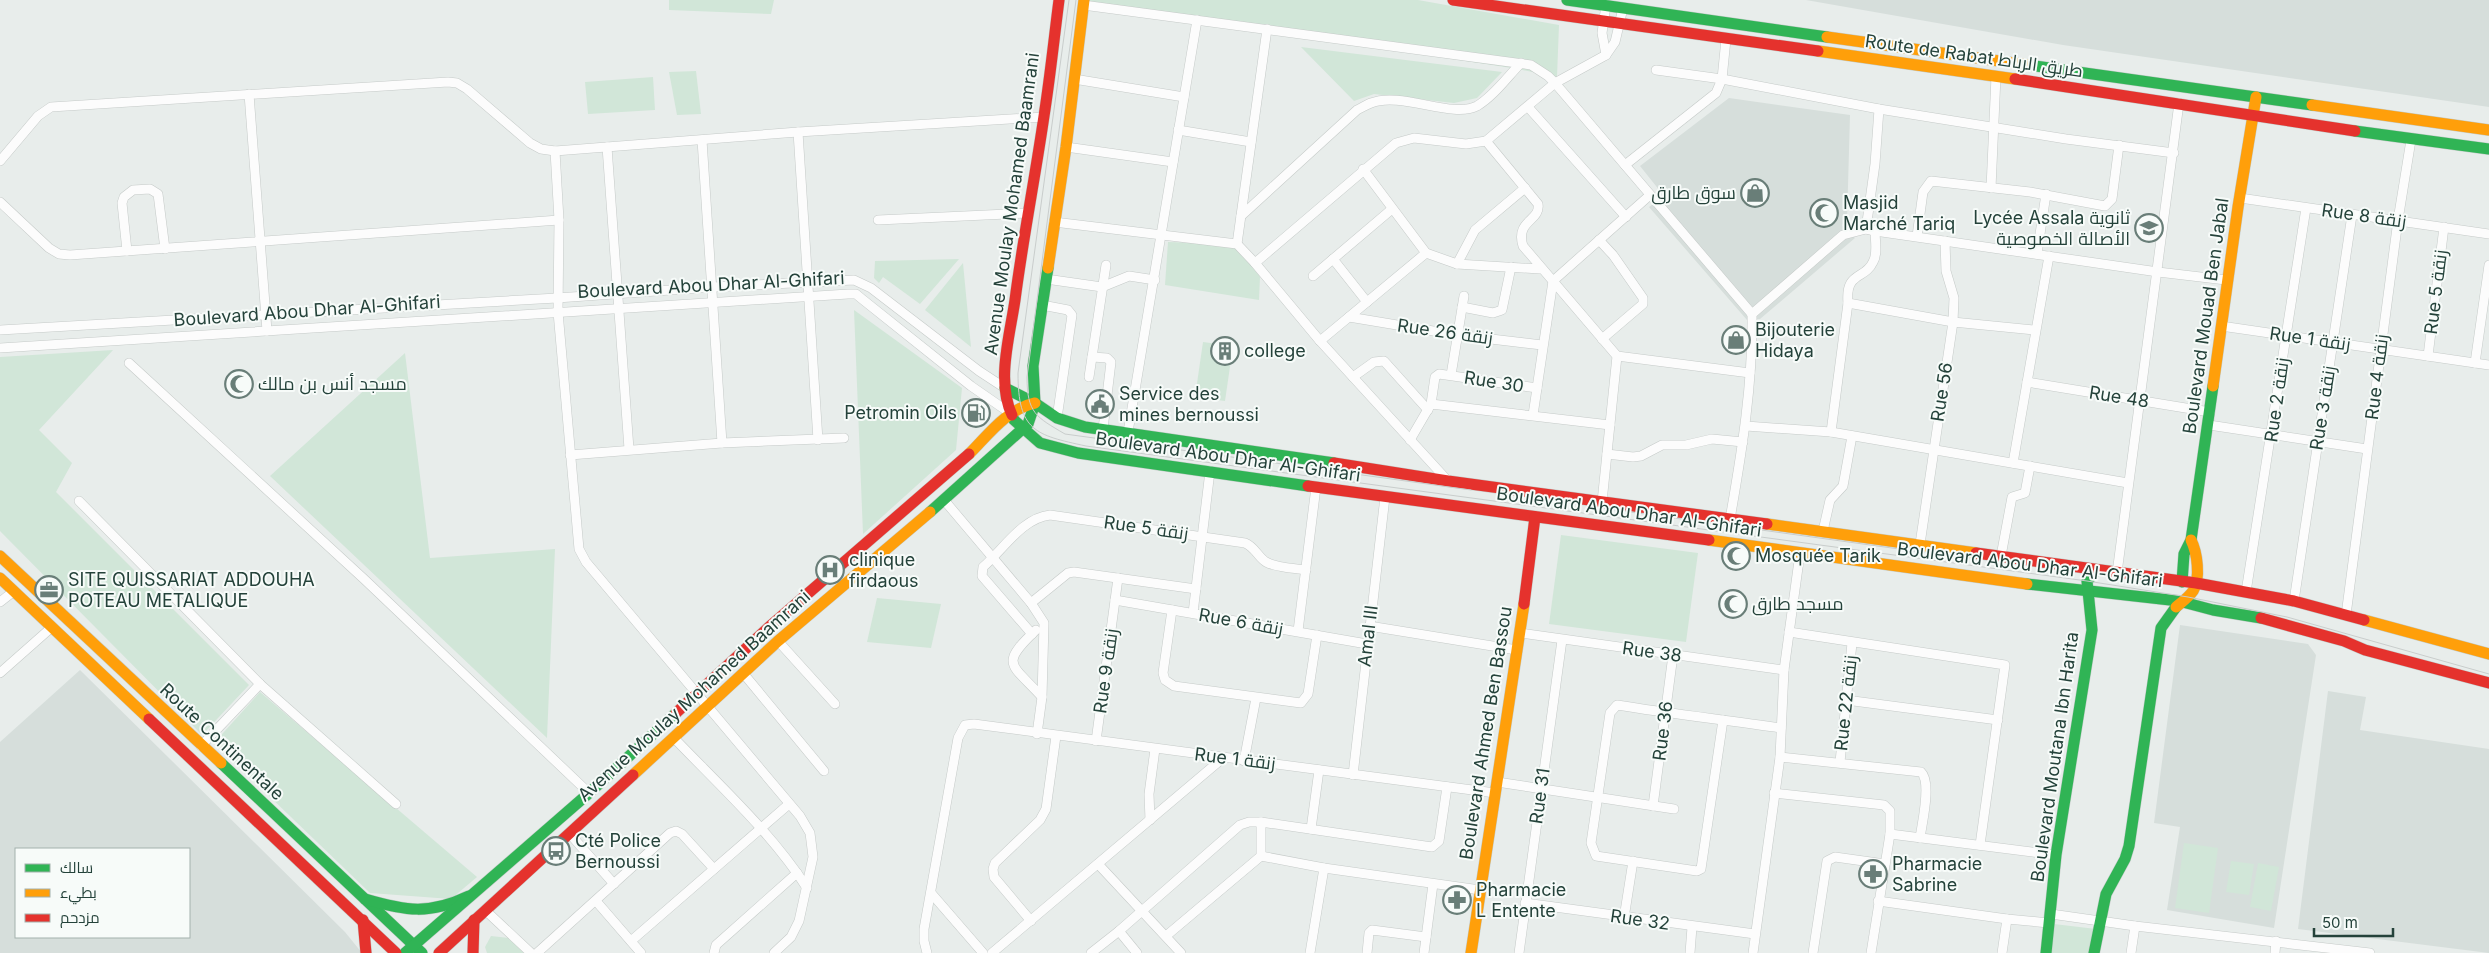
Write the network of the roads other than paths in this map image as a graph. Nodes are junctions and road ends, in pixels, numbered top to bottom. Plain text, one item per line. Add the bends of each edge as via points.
1 (1059, 0) edge
2 (1453, 0) edge
3 (1567, 0) edge
4 (1084, 2) edge
5 (1606, 6) junction
6 (1623, 8) junction
7 (1197, 20) junction
8 (1604, 21) junction
9 (1621, 23) junction
10 (1727, 24) junction
11 (1267, 29) junction
12 (1726, 39) junction
13 (1606, 55) junction
14 (1521, 62) junction
15 (1656, 70) dead end
16 (1996, 76) junction
17 (1074, 78) junction
18 (1722, 79) junction
19 (1555, 83) junction
20 (249, 94) junction
21 (2256, 96) junction
22 (1184, 97) junction
23 (2179, 103) junction
24 (1528, 107) junction
25 (1879, 109) junction
26 (2253, 115) junction
27 (1044, 118) junction
28 (1993, 126) junction
29 (1178, 130) junction
30 (2489, 130) edge
31 (798, 132) junction
32 (702, 140) junction
33 (2411, 140) junction
34 (1251, 142) junction
35 (1486, 142) junction
36 (2119, 145) junction
37 (1066, 146) junction
38 (607, 148) junction
39 (2489, 149) edge
40 (555, 150) junction
41 (2174, 153) junction
42 (0, 161) edge
43 (1172, 162) junction
44 (1625, 165) junction
45 (1363, 169) junction
46 (1525, 188) junction
47 (1991, 188) junction
48 (1650, 194) junction
49 (2046, 194) junction
50 (2240, 198) junction
51 (0, 202) edge
52 (2306, 208) junction
53 (1392, 209) junction
54 (1027, 214) junction
55 (2352, 215) junction
56 (1241, 216) junction
57 (1626, 217) junction
58 (559, 220) junction
59 (878, 220) dead end
60 (2398, 220) junction
61 (1054, 222) junction
62 (2444, 227) junction
63 (1870, 230) junction
64 (2489, 234) edge
65 (1162, 236) junction
66 (1917, 236) junction
67 (1599, 240) junction
68 (1946, 240) junction
69 (260, 242) junction
70 (1237, 244) junction
71 (165, 249) junction
72 (126, 252) junction
73 (1426, 253) junction
74 (2037, 254) junction
75 (2050, 256) junction
76 (1333, 260) junction
77 (1255, 262) junction
78 (1458, 264) junction
79 (1106, 265) dead end
80 (2489, 265) edge
81 (1511, 267) junction
82 (1540, 269) junction
83 (2158, 272) junction
84 (1313, 276) dead end
85 (1046, 279) junction
86 (1155, 280) junction
87 (2226, 280) junction
88 (1552, 281) junction
89 (808, 282) junction
90 (712, 287) junction
91 (1102, 287) junction
92 (618, 294) junction
93 (808, 296) junction
94 (1464, 296) dead end
95 (557, 298) junction
96 (714, 302) junction
97 (1367, 302) junction
98 (1848, 303) junction
99 (1042, 305) junction
100 (1462, 307) junction
101 (618, 308) junction
102 (558, 312) junction
103 (1752, 314) junction
104 (265, 315) junction
105 (1349, 317) junction
106 (1953, 322) junction
107 (2221, 326) junction
108 (0, 330) edge
109 (2035, 330) junction
110 (267, 331) junction
111 (1457, 335) junction
112 (2286, 335) junction
113 (1602, 339) junction
114 (1320, 341) junction
115 (2333, 342) junction
116 (1542, 345) junction
117 (0, 348) edge
118 (2381, 350) junction
119 (1092, 356) junction
120 (1617, 356) junction
121 (2428, 356) junction
122 (129, 363) dead end
123 (2476, 363) junction
124 (2489, 365) edge
125 (1750, 373) junction
126 (1451, 375) junction
127 (1089, 377) dead end
128 (1353, 377) junction
129 (2027, 382) junction
130 (1005, 388) junction
131 (1537, 388) junction
132 (2141, 400) junction
133 (1035, 403) junction
134 (1429, 407) junction
135 (2210, 412) junction
136 (1010, 413) junction
137 (1533, 415) junction
138 (1057, 418) junction
139 (1610, 425) junction
140 (2209, 425) junction
141 (1746, 426) junction
142 (1023, 429) junction
143 (1103, 429) junction
144 (1128, 432) junction
145 (1831, 432) junction
146 (2272, 434) junction
147 (1852, 436) junction
148 (844, 438) dead end
149 (818, 440) junction
150 (1410, 440) junction
151 (1743, 442) junction
152 (2318, 442) junction
153 (722, 443) junction
154 (2367, 449) junction
155 (629, 450) junction
156 (1933, 451) junction
157 (1607, 454) junction
158 (570, 455) junction
159 (2013, 463) junction
160 (2030, 466) junction
161 (1210, 471) junction
162 (1448, 481) junction
163 (2128, 483) junction
164 (1316, 487) junction
165 (1385, 497) junction
166 (944, 500) junction
167 (79, 501) dead end
168 (1602, 502) junction
169 (1535, 517) junction
170 (1730, 519) junction
171 (1823, 531) junction
172 (1203, 536) junction
173 (2191, 540) junction
174 (1920, 544) junction
175 (1800, 553) junction
176 (0, 556) edge
177 (2002, 556) junction
178 (993, 558) junction
179 (1306, 570) junction
180 (2097, 570) junction
181 (2118, 573) junction
182 (0, 578) edge
183 (1118, 578) junction
184 (2182, 582) junction
185 (2196, 583) junction
186 (1196, 589) junction
187 (14, 591) junction
188 (2087, 592) junction
189 (2246, 592) junction
190 (1116, 600) junction
191 (2294, 601) junction
192 (0, 602) edge
193 (2179, 602) junction
194 (1031, 603) junction
195 (1172, 610) junction
196 (1193, 613) junction
197 (2346, 615) junction
198 (1044, 623) junction
199 (1369, 626) junction
200 (52, 627) junction
201 (1298, 631) junction
202 (1789, 632) junction
203 (1520, 633) junction
204 (1032, 634) junction
205 (1317, 635) junction
206 (1562, 640) junction
207 (778, 641) junction
208 (1852, 643) junction
209 (1367, 644) junction
210 (1517, 650) junction
211 (2489, 654) edge
212 (1673, 655) junction
213 (1784, 670) junction
214 (0, 672) edge
215 (743, 673) junction
216 (260, 684) junction
217 (2489, 684) edge
218 (696, 694) junction
219 (1042, 697) junction
220 (1256, 698) junction
221 (1846, 700) junction
222 (835, 704) dead end
223 (706, 706) junction
224 (1665, 713) junction
225 (1722, 720) junction
226 (1998, 720) junction
227 (1781, 728) junction
228 (1037, 734) junction
229 (1056, 736) junction
230 (674, 737) junction
231 (1096, 741) junction
232 (201, 746) junction
233 (1155, 749) junction
234 (1780, 757) junction
235 (1222, 758) junction
236 (1244, 760) junction
237 (1840, 762) junction
238 (1319, 770) junction
239 (824, 771) dead end
240 (1353, 775) junction
241 (1447, 787) junction
242 (1496, 787) junction
243 (1540, 790) junction
244 (589, 793) junction
245 (1774, 793) junction
246 (1597, 797) junction
247 (396, 804) dead end
248 (789, 804) junction
249 (1653, 806) junction
250 (1674, 809) dead end
251 (1150, 820) junction
252 (1261, 822) junction
253 (1311, 829) junction
254 (760, 830) junction
255 (569, 833) junction
256 (1890, 834) junction
257 (1920, 838) junction
258 (1980, 845) junction
259 (2056, 855) junction
260 (1261, 856) junction
261 (1634, 861) junction
262 (1098, 864) junction
263 (1885, 864) junction
264 (1324, 868) junction
265 (714, 869) junction
266 (797, 873) junction
267 (614, 884) junction
268 (1433, 884) junction
269 (807, 888) junction
270 (1480, 890) junction
271 (931, 893) junction
272 (470, 896) junction
273 (363, 898) junction
274 (1878, 901) junction
275 (596, 902) junction
276 (1525, 903) junction
277 (485, 910) junction
278 (1143, 910) junction
279 (1624, 918) junction
280 (2007, 919) junction
281 (2050, 919) junction
282 (363, 920) junction
283 (474, 920) junction
284 (2100, 920) junction
285 (1030, 921) junction
286 (2135, 926) junction
287 (1692, 927) junction
288 (1119, 931) junction
289 (1755, 934) junction
290 (1166, 936) junction
291 (1426, 937) junction
292 (631, 941) junction
293 (2276, 941) junction
294 (414, 950) edge
295 (366, 953) edge
296 (396, 953) edge
297 (439, 953) edge
298 (473, 953) edge
299 (531, 953) edge
300 (537, 953) edge
301 (642, 953) edge
302 (714, 953) edge
303 (774, 953) edge
304 (927, 953) edge
305 (983, 953) edge
306 (992, 953) edge
307 (1091, 953) edge
308 (1137, 953) edge
309 (1181, 953) edge
310 (1310, 953) edge
311 (1367, 953) edge
312 (1424, 953) edge
313 (1471, 953) edge
314 (1519, 953) edge
315 (1690, 953) edge
316 (1753, 953) edge
317 (1813, 953) edge
318 (1871, 953) edge
319 (2002, 953) edge
320 (2046, 953) edge
321 (2094, 953) edge
322 (2131, 953) edge
323 (2275, 953) edge
324 (2370, 953) edge

1 - 27 street, Avenue Moulay Mohamed Baamrani
2 - 8 street, Route de Rabat طريق الرباط
3 - 5 street, Route de Rabat طريق الرباط
4 - 7 street
4 - 17 street, Avenue Moulay Mohamed Baamrani
5 - 6 street, Route de Rabat طريق الرباط
5 - 8 street
6 - 9 street
6 - 10 street, Route de Rabat طريق الرباط
7 - 11 street
7 - 22 street
8 - 9 street, Route de Rabat طريق الرباط
8 - 13 street
9 - 12 street, Route de Rabat طريق الرباط
9 - 13 street via 1615,42
10 - 12 street
10 - 21 street, Route de Rabat طريق الرباط
11 - 14 street
11 - 34 street
12 - 16 street, Route de Rabat طريق الرباط
12 - 18 street
13 - 19 street
14 - 19 street via 1540,70
14 - 56 street via 1487,98 1468,109 1399,101 1371,103 1357,110
15 - 18 street
16 - 23 street, Route de Rabat طريق الرباط
16 - 28 street
17 - 22 street
17 - 37 street, Avenue Moulay Mohamed Baamrani
18 - 25 street
18 - 44 street via 1709,100
19 - 24 street
19 - 44 street
20 - 40 street via 457,83 530,143 541,149
20 - 42 street via 51,108 38,116
20 - 69 street
21 - 26 street, Boulevard Mouad Ben Jabal
21 - 30 street, Route de Rabat طريق الرباط
22 - 29 street
23 - 26 street, Route de Rabat طريق الرباط
23 - 41 street
24 - 35 street
24 - 57 street
25 - 28 street
25 - 63 street
26 - 33 street, Route de Rabat طريق الرباط
26 - 50 street, Boulevard Mouad Ben Jabal
27 - 31 street
27 - 54 street, Avenue Moulay Mohamed Baamrani
28 - 36 street
28 - 47 street
29 - 34 street
29 - 43 street
31 - 32 street
31 - 89 street
32 - 38 street
32 - 90 street
33 - 39 street, Route de Rabat طريق الرباط
33 - 60 street, Rue 4 زنقة
34 - 56 street
35 - 45 street via 1466,144 1405,139
35 - 46 street
36 - 41 street
36 - 49 street via 2110,204 2105,206
37 - 43 street
37 - 61 street, Avenue Moulay Mohamed Baamrani
38 - 40 street
38 - 92 street
40 - 58 street
41 - 83 street
43 - 65 street
44 - 48 street
45 - 53 street
45 - 77 street
46 - 78 street via 1475,230
46 - 82 street via 1539,208 1522,228 1520,239
47 - 49 street
47 - 66 street via 1931,181 1923,192
48 - 57 street
48 - 103 street
49 - 74 street
50 - 52 street, Rue 8 زنقة
50 - 87 street, Boulevard Mouad Ben Jabal
51 - 72 street via 59,254
52 - 55 street, Rue 8 زنقة
52 - 112 street, Rue 2 زنقة
53 - 73 street
53 - 76 street
54 - 59 street
54 - 130 street, Avenue Moulay Mohamed Baamrani
55 - 60 street, Rue 8 زنقة
55 - 115 street, Rue 3 زنقة
56 - 70 street
57 - 67 street
58 - 69 street
58 - 95 street
60 - 62 street, Rue 8 زنقة
60 - 118 street, Rue 4 زنقة
61 - 65 street
61 - 85 street, Avenue Moulay Mohamed Baamrani
62 - 64 street, Rue 8 زنقة
62 - 121 street, Rue 5 زنقة
63 - 66 street
63 - 98 street via 1874,260 1849,285
63 - 103 street via 1848,232 1836,240
65 - 70 street
65 - 86 street
66 - 68 street
67 - 88 street
67 - 113 street via 1613,254 1644,304
68 - 74 street
68 - 106 street, Rue 56 via 1946,271 1954,298
69 - 71 street
69 - 104 street
70 - 77 street
71 - 72 street
71 - 72 street via 158,194 150,189 133,190 126,194 122,203
73 - 78 street
73 - 97 street
74 - 75 street
75 - 83 street
75 - 109 street
76 - 84 street
76 - 97 street
77 - 114 street
78 - 81 street
79 - 91 street
80 - 123 street
81 - 82 street
81 - 100 street via 1502,310 1492,313
82 - 88 street
83 - 87 street
83 - 132 street
85 - 91 street
85 - 99 street, Avenue Moulay Mohamed Baamrani
86 - 91 street via 1129,276
86 - 144 street
87 - 107 street, Boulevard Mouad Ben Jabal
88 - 113 street
88 - 116 street
89 - 90 street, Boulevard Abou Dhar Al-Ghifari
89 - 93 street
89 - 130 street, Boulevard Abou Dhar Al-Ghifari via 863,282
90 - 92 street, Boulevard Abou Dhar Al-Ghifari
90 - 96 street
91 - 119 street
92 - 95 street, Boulevard Abou Dhar Al-Ghifari
92 - 101 street
93 - 96 street, Boulevard Abou Dhar Al-Ghifari
93 - 136 street, Boulevard Abou Dhar Al-Ghifari via 856,294
93 - 149 street
94 - 100 street
95 - 102 street
95 - 104 street, Boulevard Abou Dhar Al-Ghifari
96 - 101 street, Boulevard Abou Dhar Al-Ghifari
96 - 153 street
97 - 105 street
98 - 106 street
98 - 145 street
99 - 133 street, Avenue Moulay Mohamed Baamrani via 1033,366
99 - 138 street via 1068,310 1072,315
100 - 111 street
101 - 102 street, Boulevard Abou Dhar Al-Ghifari
101 - 155 street
102 - 110 street, Boulevard Abou Dhar Al-Ghifari
102 - 158 street
103 - 125 street
104 - 108 street, Boulevard Abou Dhar Al-Ghifari
104 - 110 street
105 - 111 street, Rue 26 زنقة
105 - 114 street
106 - 109 street
106 - 156 street, Rue 56
107 - 112 street, Rue 1 زنقة
107 - 135 street, Boulevard Mouad Ben Jabal
109 - 129 street
110 - 117 street, Boulevard Abou Dhar Al-Ghifari
111 - 116 street, Rue 26 زنقة
111 - 126 street
112 - 115 street, Rue 1 زنقة
112 - 146 street, Rue 2 زنقة
113 - 120 street
114 - 128 street
115 - 118 street, Rue 1 زنقة
115 - 152 street, Rue 3 زنقة
116 - 131 street
118 - 121 street, Rue 1 زنقة
118 - 154 street, Rue 4 زنقة
119 - 127 street
119 - 143 street via 1111,362
120 - 125 street
120 - 139 street
121 - 123 street, Rue 1 زنقة
122 - 244 street via 364,579
123 - 124 street, Rue 1 زنقة
125 - 141 street
126 - 131 street, Rue 30
126 - 134 street via 1435,377
128 - 134 street via 1374,362 1384,361
128 - 150 street
129 - 132 street, Rue 48
129 - 159 street
130 - 133 street, Boulevard Abou Dhar Al-Ghifari
130 - 136 street, Avenue Moulay Mohamed Baamrani
131 - 137 street
132 - 135 street, Rue 48
132 - 163 street
133 - 136 street, Avenue Moulay Mohamed Baamrani
133 - 138 street, Boulevard Abou Dhar Al-Ghifari
133 - 142 street, Avenue Moulay Mohamed Baamrani
134 - 137 street
134 - 150 street
135 - 140 street, Boulevard Mouad Ben Jabal
136 - 142 street, Boulevard Abou Dhar Al-Ghifari
136 - 218 street, Avenue Moulay Mohamed Baamrani via 964,458
137 - 139 street
138 - 143 street, Boulevard Abou Dhar Al-Ghifari
139 - 157 street
140 - 146 street
140 - 173 street, Boulevard Mouad Ben Jabal
141 - 145 street
141 - 151 street
142 - 161 street, Boulevard Abou Dhar Al-Ghifari via 1040,443 1078,453
142 - 166 street, Avenue Moulay Mohamed Baamrani
143 - 144 street, Boulevard Abou Dhar Al-Ghifari
144 - 162 street, Boulevard Abou Dhar Al-Ghifari
145 - 147 street
146 - 152 street
146 - 189 street, Rue 2 زنقة
147 - 156 street
147 - 171 street via 1843,486 1830,500
148 - 149 street
149 - 153 street
150 - 162 street
151 - 157 street via 1712,439 1686,445 1662,445 1633,458
151 - 170 street
152 - 154 street
152 - 191 street, Rue 3 زنقة
153 - 155 street
154 - 197 street, Rue 4 زنقة
155 - 158 street
156 - 159 street
156 - 174 street, Rue 56
157 - 168 street
158 - 218 street via 582,556
159 - 160 street
160 - 163 street
160 - 177 street via 2025,493 2012,497
161 - 164 street, Boulevard Abou Dhar Al-Ghifari
161 - 172 street
162 - 168 street, Boulevard Abou Dhar Al-Ghifari
163 - 181 street
164 - 165 street, Boulevard Abou Dhar Al-Ghifari
164 - 179 street
165 - 169 street, Boulevard Abou Dhar Al-Ghifari
165 - 199 street, Amal III
166 - 178 street
166 - 207 street, Avenue Moulay Mohamed Baamrani
167 - 216 street
168 - 170 street, Boulevard Abou Dhar Al-Ghifari
169 - 175 street, Boulevard Abou Dhar Al-Ghifari
169 - 203 street, Boulevard Ahmed Ben Bassou
170 - 171 street, Boulevard Abou Dhar Al-Ghifari
171 - 174 street, Boulevard Abou Dhar Al-Ghifari
172 - 178 street, Rue 5 زنقة via 1040,516 1029,522
172 - 179 street, Rue 5 زنقة via 1245,543 1265,561
172 - 186 street
173 - 184 street, Boulevard Mouad Ben Jabal via 2184,554
173 - 185 street, Boulevard Mouad Ben Jabal via 2196,551
174 - 177 street, Boulevard Abou Dhar Al-Ghifari
175 - 188 street, Boulevard Abou Dhar Al-Ghifari
175 - 202 street
176 - 232 street, Route Continentale
177 - 180 street, Boulevard Abou Dhar Al-Ghifari
178 - 194 street
178 - 204 street, Rue 5 زنقة via 982,567 982,576
179 - 201 street
180 - 181 street, Boulevard Abou Dhar Al-Ghifari
180 - 188 street via 2087,581
181 - 184 street, Boulevard Abou Dhar Al-Ghifari
182 - 187 street, Route Continentale
183 - 186 street
183 - 190 street, Rue 9 زنقة
183 - 194 street via 1068,573
184 - 185 street, Boulevard Abou Dhar Al-Ghifari
185 - 189 street, Boulevard Abou Dhar Al-Ghifari
185 - 193 street via 2188,597
186 - 196 street
187 - 192 street
187 - 200 street, Route Continentale
188 - 193 street, Boulevard Abou Dhar Al-Ghifari
188 - 259 street, Boulevard Moutana Ibn Harita via 2092,630
189 - 191 street, Boulevard Abou Dhar Al-Ghifari
190 - 195 street, Rue 6 زنقة
190 - 231 street, Rue 9 زنقة
191 - 197 street, Boulevard Abou Dhar Al-Ghifari
193 - 217 street, Boulevard Abou Dhar Al-Ghifari via 2258,617
193 - 284 street via 2167,613 2160,628 2129,846 2106,894
194 - 198 street
195 - 196 street, Rue 6 زنقة
195 - 220 street via 1163,673 1169,684
196 - 201 street, Rue 6 زنقة
197 - 211 street, Boulevard Abou Dhar Al-Ghifari
198 - 204 street
198 - 219 street
199 - 209 street, Amal III
199 - 210 street
200 - 214 street
200 - 282 street, Route Continentale
201 - 205 street, Rue 6 زنقة
202 - 208 street
202 - 213 street
203 - 206 street, Rue 38
203 - 210 street, Boulevard Ahmed Ben Bassou
204 - 219 street via 1015,651 1012,659 1014,666
205 - 209 street, Rue 6 زنقة
205 - 220 street via 1305,700 1301,703
206 - 212 street, Rue 38
206 - 243 street, Rue 31
207 - 215 street, Avenue Moulay Mohamed Baamrani
207 - 222 street
208 - 221 street, Rue 22 زنقة
208 - 226 street via 2004,665
209 - 240 street, Amal III
210 - 242 street, Boulevard Ahmed Ben Bassou
212 - 213 street, Rue 38
212 - 224 street, Rue 36
213 - 227 street
215 - 223 street, Avenue Moulay Mohamed Baamrani
215 - 239 street
216 - 232 street
216 - 247 street
218 - 223 street
218 - 244 street, Avenue Moulay Mohamed Baamrani
219 - 228 street
220 - 236 street
221 - 226 street
221 - 237 street, Rue 22 زنقة
223 - 230 street, Avenue Moulay Mohamed Baamrani
223 - 248 street
224 - 225 street
224 - 246 street via 1613,707
224 - 249 street, Rue 36
225 - 227 street
225 - 261 street via 1701,869 1696,871
226 - 258 street
227 - 234 street
228 - 229 street, Rue 1 زنقة
228 - 271 street, Rue 1 زنقة via 965,724 958,738
229 - 231 street, Rue 1 زنقة
229 - 285 street via 1046,809 1040,820 995,863 993,869 994,877
230 - 254 street
230 - 255 street, Avenue Moulay Mohamed Baamrani
231 - 233 street, Rue 1 زنقة
232 - 273 street, Route Continentale
233 - 235 street, Rue 1 زنقة
233 - 251 street via 1149,794
234 - 237 street
234 - 245 street
235 - 236 street, Rue 1 زنقة
235 - 251 street
236 - 238 street, Rue 1 زنقة
237 - 257 street via 1925,775 1927,787
238 - 240 street, Rue 1 زنقة
238 - 253 street
240 - 241 street, Rue 1 زنقة
241 - 242 street, Rue 1 زنقة
241 - 253 street via 1439,841 1432,847
242 - 243 street, Rue 1 زنقة
242 - 270 street, Boulevard Ahmed Ben Bassou
243 - 246 street, Rue 1 زنقة
243 - 276 street, Rue 31
244 - 272 street, Avenue Moulay Mohamed Baamrani
245 - 256 street via 1884,805 1890,811
245 - 289 street
246 - 249 street, Rue 1 زنقة
246 - 261 street via 1591,843 1593,851 1602,858
248 - 254 street
248 - 269 street via 806,825 813,843
249 - 250 street, Rue 1 زنقة
251 - 262 street
252 - 253 street
252 - 260 street
252 - 278 street via 1240,825
254 - 265 street
254 - 266 street
255 - 267 street
255 - 277 street, Avenue Moulay Mohamed Baamrani
256 - 257 street
256 - 263 street
257 - 258 street
258 - 259 street
259 - 281 street, Boulevard Moutana Ibn Harita
260 - 264 street
260 - 290 street
261 - 279 street
262 - 278 street
262 - 285 street
263 - 274 street
263 - 317 street via 1835,858 1827,862
264 - 268 street
264 - 310 street
265 - 267 street via 676,831
265 - 292 street
266 - 269 street
266 - 302 street via 716,945
267 - 275 street
268 - 270 street
268 - 291 street
269 - 303 street via 796,930
270 - 313 street, Boulevard Ahmed Ben Bassou
271 - 304 street via 924,929
271 - 305 street
272 - 273 street via 447,906 425,908 392,906
272 - 294 street, Avenue Moulay Mohamed Baamrani
273 - 294 street, Route Continentale
274 - 280 street
274 - 318 street
275 - 292 street
275 - 300 street
276 - 279 street, Rue 32
276 - 314 street, Rue 31
277 - 283 street, Avenue Moulay Mohamed Baamrani
277 - 299 street
278 - 288 street
278 - 290 street
279 - 287 street, Rue 32
280 - 281 street
280 - 319 street
281 - 284 street
281 - 320 street, Boulevard Moutana Ibn Harita
282 - 295 street
282 - 296 street, Route Continentale
283 - 297 street, Avenue Moulay Mohamed Baamrani
283 - 298 street
284 - 286 street
284 - 321 street
285 - 306 street
286 - 293 street
286 - 322 street
287 - 289 street, Rue 32
287 - 315 street
288 - 307 street
288 - 308 street
289 - 316 street
290 - 309 street
291 - 311 street via 1376,929 1369,933
291 - 312 street
292 - 301 street
293 - 323 street
293 - 324 street

